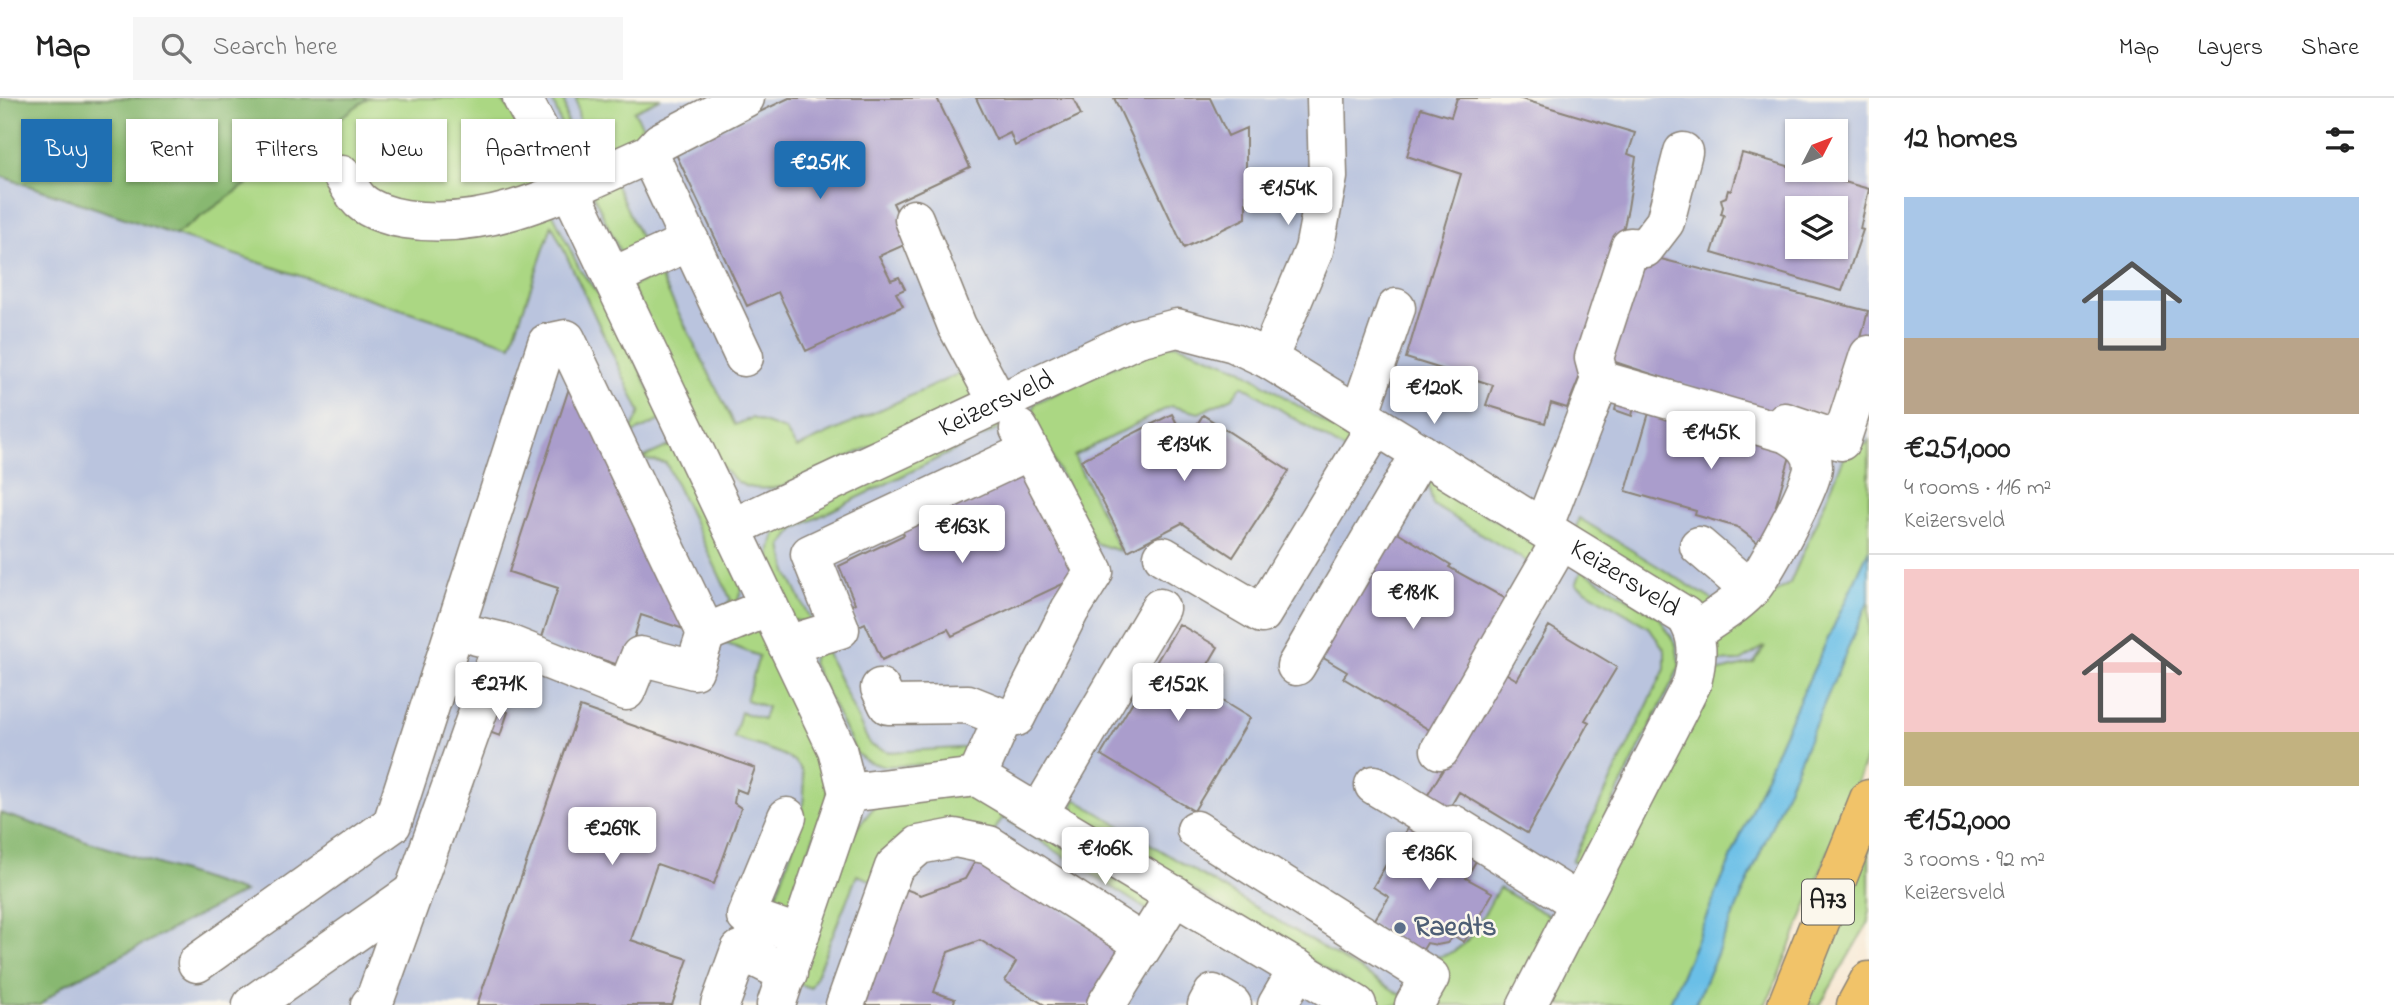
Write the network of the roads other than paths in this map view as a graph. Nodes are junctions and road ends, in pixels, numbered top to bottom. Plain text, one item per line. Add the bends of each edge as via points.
1 (522, 98) edge
2 (543, 98) edge
3 (745, 98) edge
4 (1326, 98) edge
5 (1683, 152) dead end
6 (649, 154) junction
7 (342, 175) dead end
8 (567, 184) junction
9 (914, 219) dead end
10 (690, 241) junction
11 (612, 277) junction
12 (1396, 308) dead end
13 (1869, 355) edge
14 (744, 357) dead end
15 (1268, 359) junction
16 (1597, 369) junction
17 (1003, 403) junction
18 (1368, 420) junction
19 (1029, 451) junction
20 (1421, 453) junction
21 (732, 528) junction
22 (1552, 534) junction
23 (1699, 546) dead end
24 (1163, 556) dead end
25 (1750, 590) junction
26 (769, 607) junction
27 (1160, 608) dead end
28 (454, 631) junction
29 (1696, 632) junction
30 (706, 633) junction
31 (503, 642) junction
32 (787, 645) junction
33 (1296, 666) dead end
34 (880, 688) dead end
35 (1003, 718) junction
36 (1440, 750) dead end
37 (977, 777) junction
38 (1374, 785) dead end
39 (848, 793) junction
40 (1869, 799) edge
41 (1040, 813) junction
42 (787, 817) dead end
43 (1196, 830) dead end
44 (413, 892) junction
45 (1175, 895) junction
46 (1579, 903) junction
47 (800, 935) junction
48 (1142, 943) junction
49 (197, 963) dead end
50 (1298, 969) junction
51 (1869, 981) edge
52 (787, 995) edge
53 (252, 1005) edge
54 (370, 1005) edge
55 (720, 1005) edge
56 (845, 1005) edge
57 (1106, 1005) edge
58 (1207, 1005) edge
59 (1232, 1005) edge
60 (1277, 1005) edge
61 (1357, 1005) edge
62 (1414, 1005) edge
63 (1527, 1005) edge
64 (1787, 1005) edge
65 (1856, 1005) edge

1 - 8 street
2 - 8 street
3 - 6 street via 660,142
4 - 15 street via 1328,177 1314,250
5 - 16 street via 1665,222 1645,248 1630,247
6 - 8 street
6 - 10 street
7 - 8 street via 362,204 393,217 421,221 477,219 542,202
8 - 11 street
9 - 17 street via 957,326
10 - 11 street
10 - 14 street
11 - 21 street
12 - 18 street
13 - 16 street via 1841,441
15 - 17 street, Keizersveld via 1234,343 1177,328 1138,338
15 - 18 street, Keizersveld
16 - 22 street
16 - 25 street via 1788,434 1811,453 1814,470 1769,563
17 - 19 street
17 - 21 street, Keizersveld
18 - 20 street, Keizersveld
18 - 24 street via 1262,614
19 - 32 street via 810,555 840,629
19 - 35 street via 1094,572 1016,717
20 - 22 street, Keizersveld
20 - 33 street
21 - 26 street
22 - 29 street, Keizersveld via 1685,616
22 - 36 street
23 - 25 street
25 - 29 street
26 - 30 street
26 - 32 street
27 - 41 street
28 - 30 street via 547,343 566,339
28 - 31 street
28 - 49 street via 392,824
29 - 46 street, Keizersveld via 1692,683
30 - 31 street via 694,670 640,656 626,691
31 - 44 street
32 - 39 street via 837,749
34 - 35 street via 888,705 968,704
35 - 37 street
37 - 39 street
37 - 41 street
38 - 46 street via 1442,826 1453,824
39 - 47 street
40 - 64 highway, A73
41 - 45 street
42 - 47 street via 746,916
43 - 62 street via 1430,977
44 - 53 street
44 - 54 street
45 - 48 street
45 - 50 street
46 - 63 street, Keizersveld
47 - 52 street
48 - 56 street via 989,845 955,838 919,845 894,867
48 - 57 street
50 - 60 street
50 - 61 street
51 - 65 highway
52 - 55 street via 740,950
58 - 59 street via 1213,995

